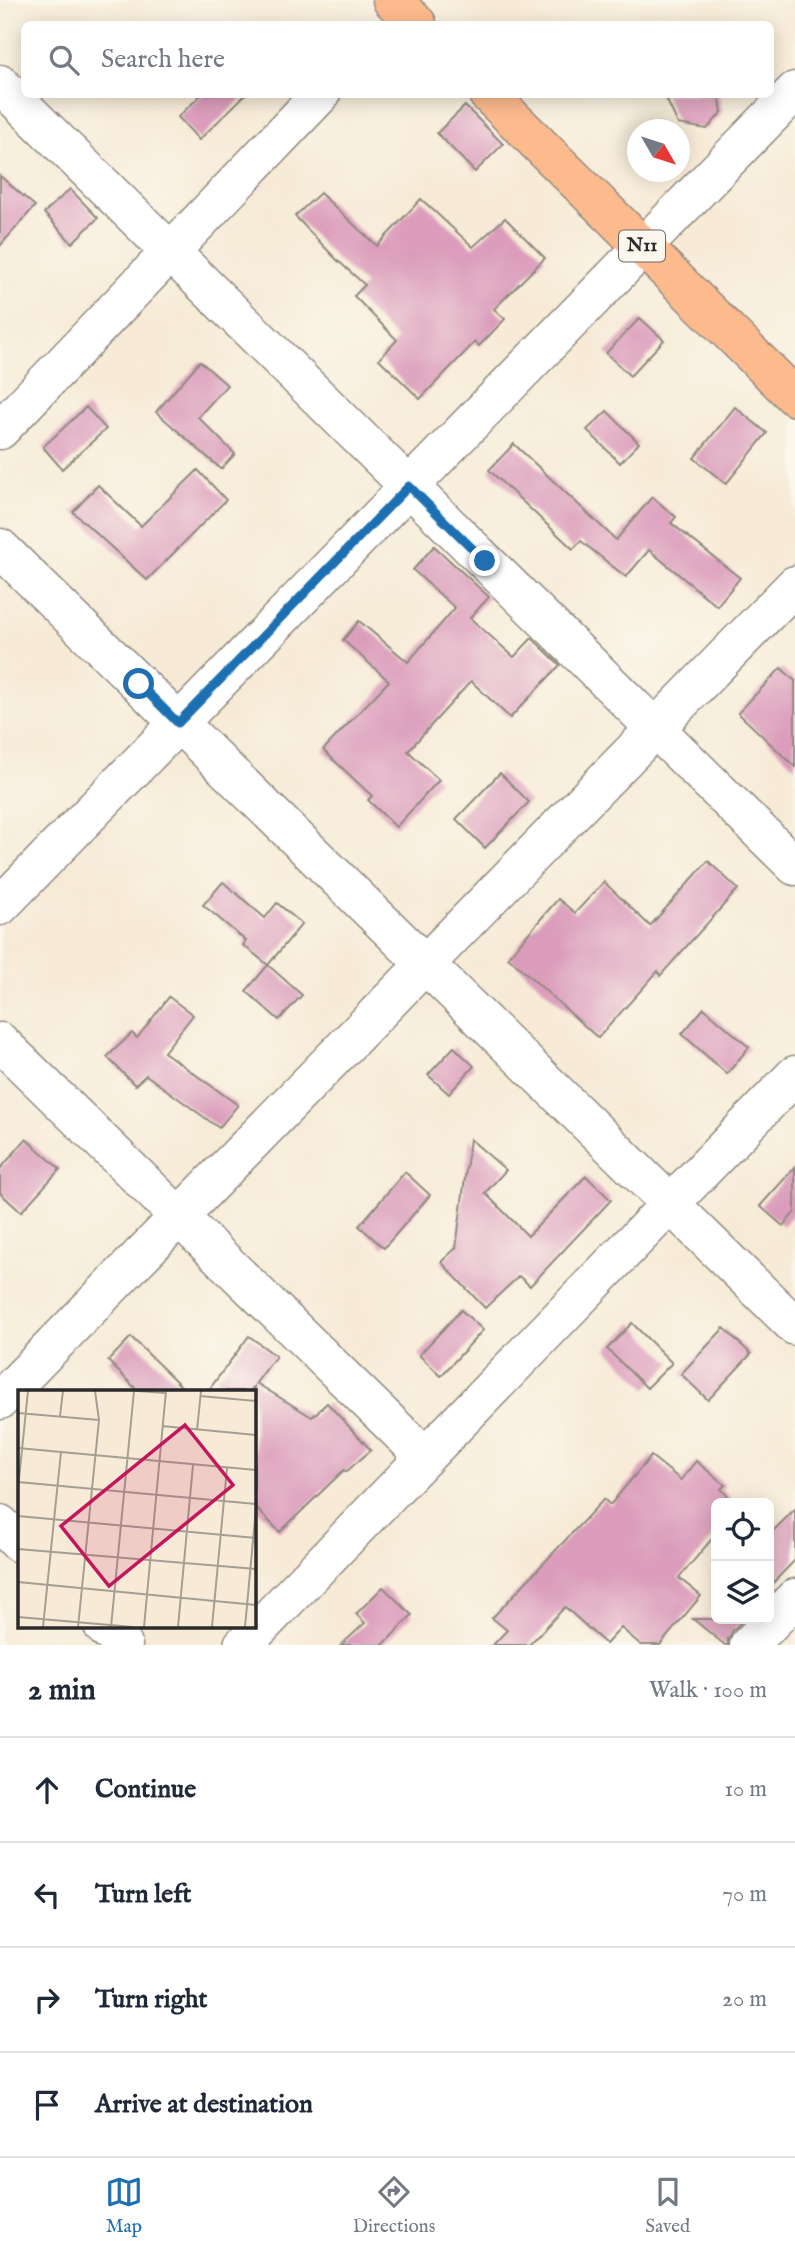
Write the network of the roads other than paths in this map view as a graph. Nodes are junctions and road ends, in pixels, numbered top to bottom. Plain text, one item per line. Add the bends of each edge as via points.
1 (0, 84) edge
2 (795, 91) edge
3 (317, 98) edge
4 (492, 98) edge
5 (643, 247) junction
6 (171, 251) junction
7 (795, 397) edge
8 (0, 430) edge
9 (409, 486) junction
10 (0, 548) edge
11 (795, 585) edge
12 (178, 723) junction
13 (655, 729) junction
14 (795, 866) edge
15 (0, 906) edge
16 (425, 964) junction
17 (0, 1042) edge
18 (795, 1075) edge
19 (670, 1204) junction
20 (179, 1217) junction
21 (795, 1326) edge
22 (0, 1400) edge
23 (425, 1457) junction
24 (0, 1524) edge
25 (18, 1542) edge
26 (795, 1598) edge
27 (105, 1628) edge
28 (123, 1645) edge
29 (243, 1645) edge
30 (749, 1645) edge

1 - 6 street
2 - 5 street
3 - 6 street
4 - 5 main road, N11
5 - 7 main road, N11
5 - 9 street
6 - 8 street
6 - 9 street
9 - 12 street
9 - 13 street
10 - 12 street
11 - 13 street
12 - 15 street
12 - 16 street
13 - 14 street
13 - 16 street
16 - 19 street
16 - 20 street
17 - 20 street
18 - 19 street
19 - 21 street
19 - 23 street
20 - 22 street
20 - 23 street
23 - 29 street
24 - 25 street
26 - 30 street
27 - 28 street

